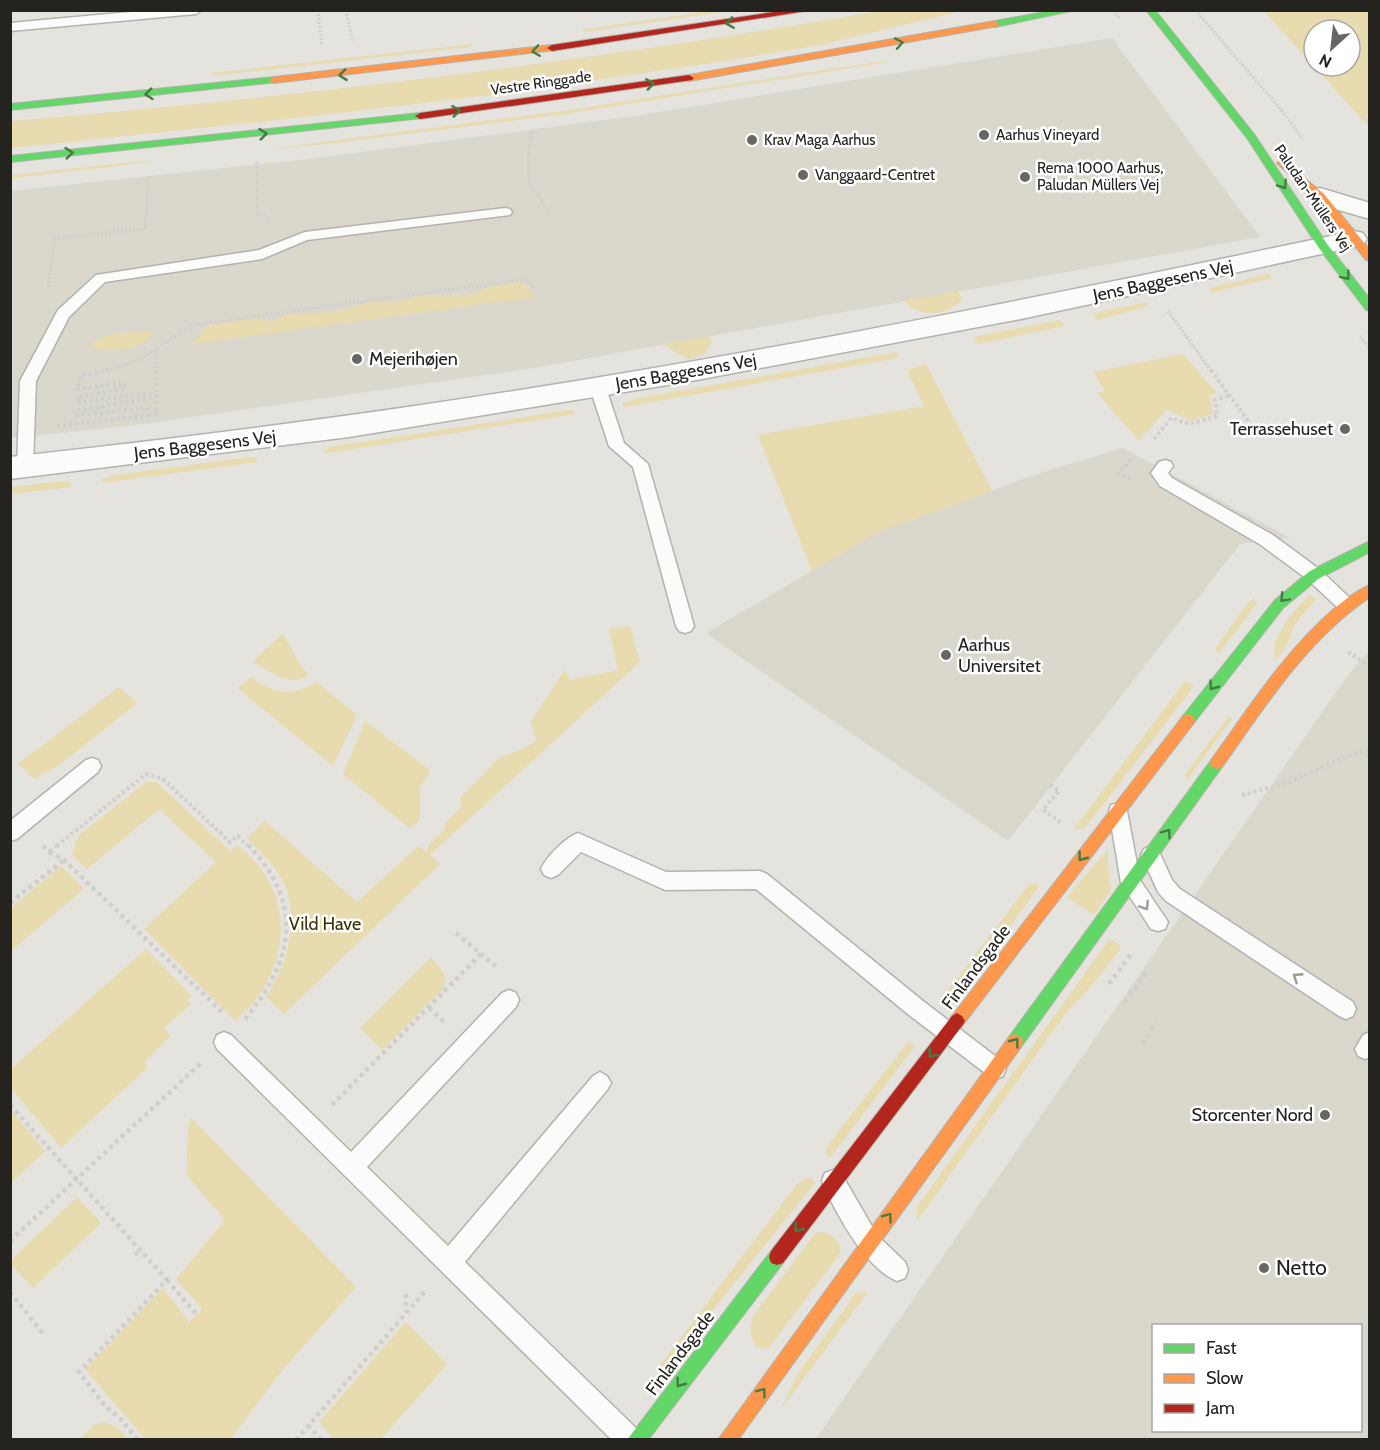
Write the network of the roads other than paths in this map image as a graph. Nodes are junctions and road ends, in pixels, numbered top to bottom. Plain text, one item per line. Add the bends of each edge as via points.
1 (14, 10) edge
2 (196, 10) edge
3 (808, 10) edge
4 (1072, 10) edge
5 (1150, 10) edge
6 (10, 26) edge
7 (10, 107) edge
8 (1251, 136) junction
9 (10, 159) edge
10 (1320, 196) junction
11 (1370, 211) edge
12 (505, 212) dead end
13 (1323, 246) junction
14 (1362, 249) edge
15 (1370, 307) edge
16 (598, 388) junction
17 (1165, 466) dead end
18 (18, 467) edge
19 (1370, 546) edge
20 (1313, 574) junction
21 (1370, 590) edge
22 (1345, 604) junction
23 (685, 626) dead end
24 (92, 766) dead end
25 (1118, 811) junction
26 (16, 828) edge
27 (1151, 855) junction
28 (551, 869) dead end
29 (1131, 883) junction
30 (1158, 922) dead end
31 (509, 1000) dead end
32 (1346, 1009) dead end
33 (949, 1033) junction
34 (231, 1034) road end
35 (996, 1069) junction
36 (600, 1083) dead end
37 (352, 1167) junction
38 (833, 1181) junction
39 (869, 1243) junction
40 (449, 1263) junction
41 (897, 1270) dead end
42 (630, 1440) edge
43 (636, 1440) edge
44 (727, 1440) edge

1 - 6 lane
2 - 6 lane
3 -> 7 street, Vestre Ringgade via 360,73
9 -> 4 street, Vestre Ringgade via 343,125 676,80 842,54
5 - 8 street, Paludan-Müllers Vej
8 - 10 street, Paludan-Müllers Vej
8 -> 13 street, Paludan-Müllers Vej
10 - 11 street
10 - 14 street, Paludan-Müllers Vej
12 - 18 lane via 305,236 262,254 101,278 63,314 28,381 26,429
13 - 14 street, Jens Baggesens Vej
13 -> 15 street, Paludan-Müllers Vej
13 - 16 street, Jens Baggesens Vej via 998,315
16 - 18 street, Jens Baggesens Vej via 285,436
16 - 23 lane via 617,446 640,464
17 - 20 lane via 1159,473 1166,482 1259,534
19 - 20 street, Finlandsgade
20 - 22 lane
20 -> 25 street, Finlandsgade via 1288,592 1267,617
21 - 22 street
27 -> 22 street via 1290,663 1319,626
24 - 26 lane
25 - 29 lane
25 -> 33 street, Finlandsgade
27 - 29 street
32 -> 27 lane via 1173,895
28 - 33 lane via 578,842 665,881 760,880
29 -> 30 lane
35 -> 29 street
31 - 37 lane
33 - 35 lane
33 -> 38 street, Finlandsgade
34 - 37 lane
39 -> 35 street
36 - 40 lane
37 - 40 lane
38 - 39 lane
38 -> 43 street, Finlandsgade
39 - 41 lane
44 -> 39 street
40 - 42 lane

